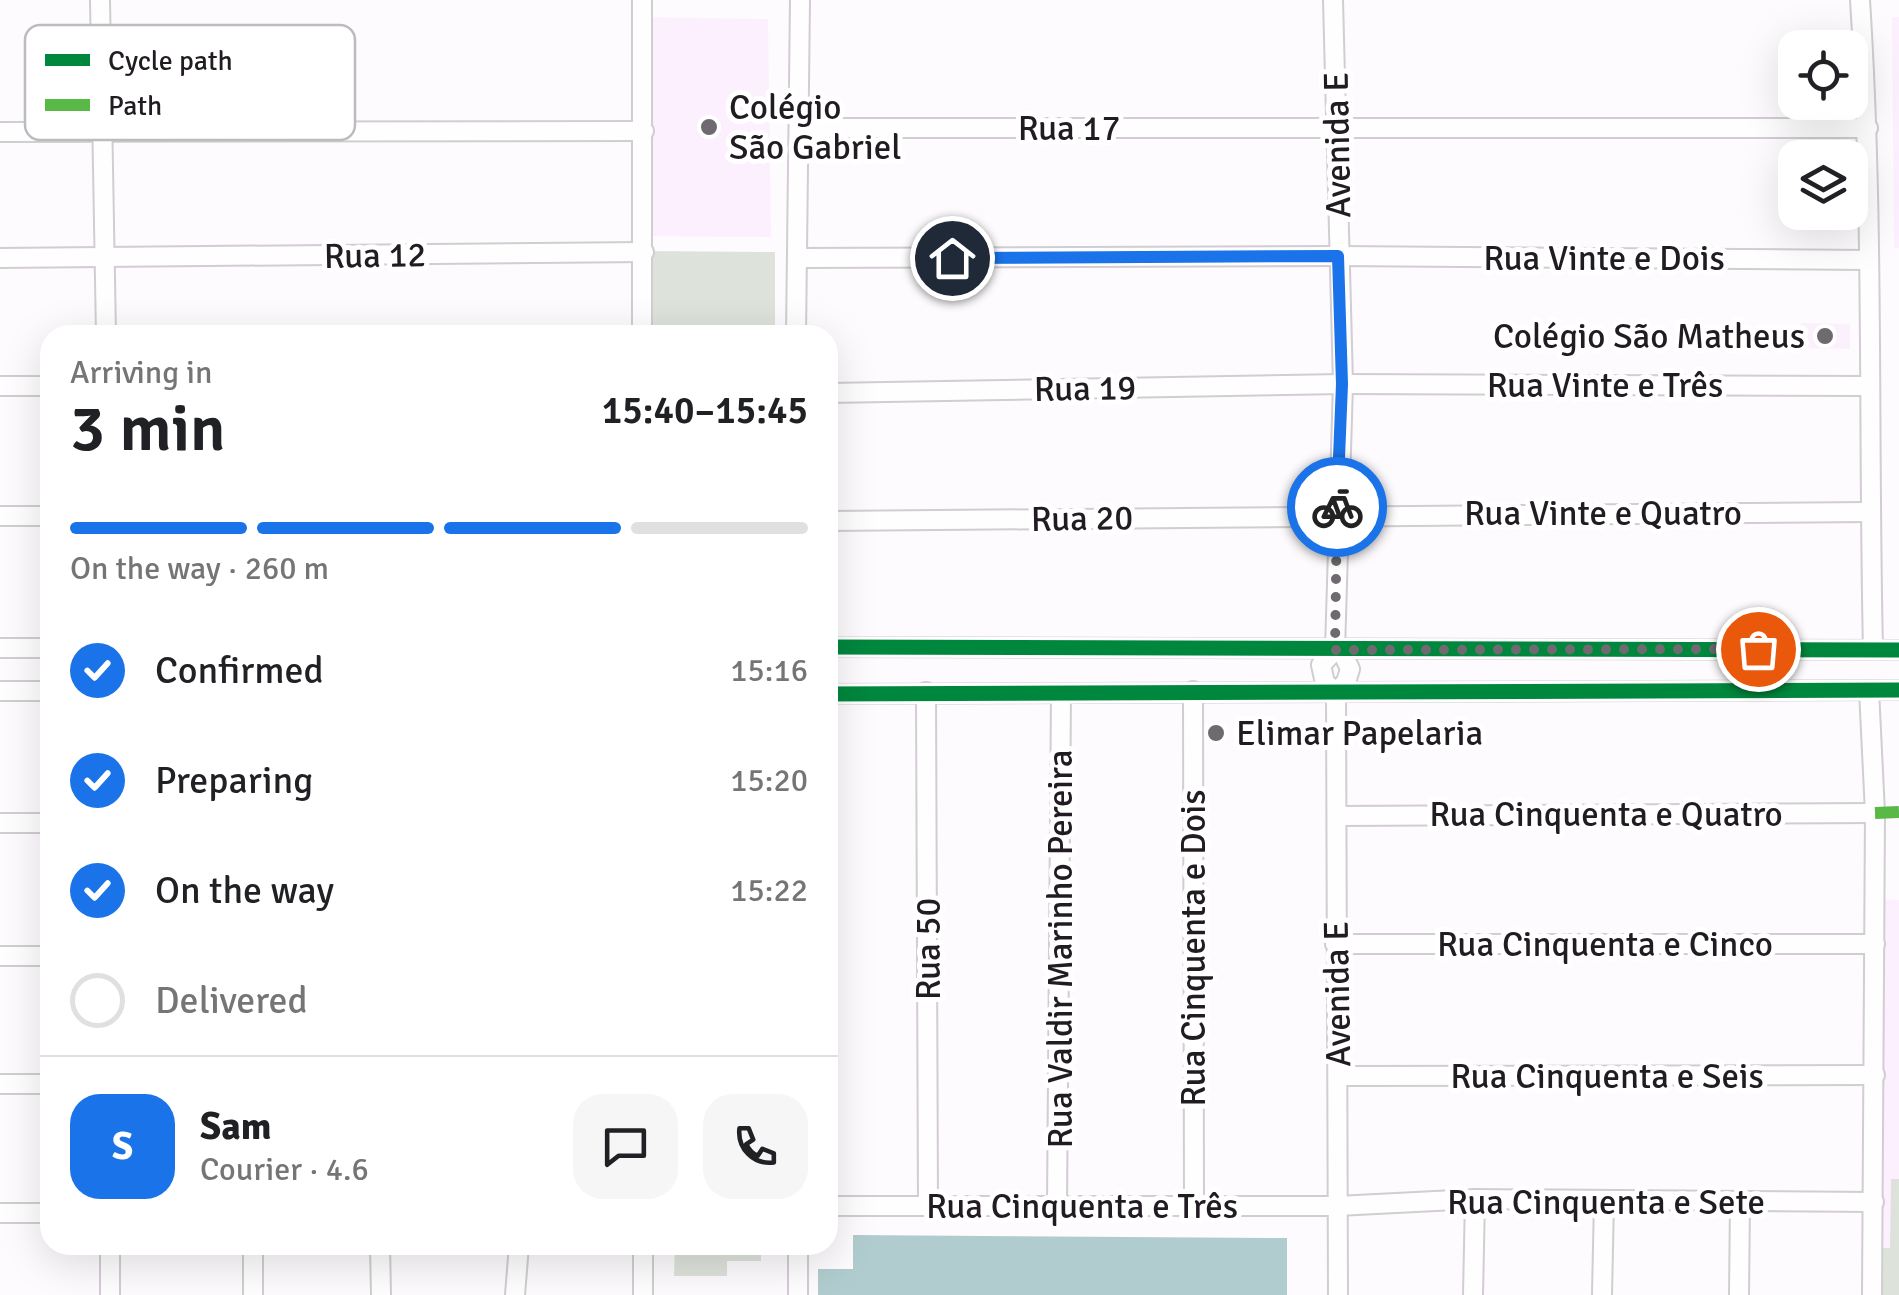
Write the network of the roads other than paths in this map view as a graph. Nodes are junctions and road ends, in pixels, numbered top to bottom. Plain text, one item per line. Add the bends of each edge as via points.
1 (642, 0) edge
2 (800, 0) edge
3 (1333, 0) edge
4 (1860, 0) edge
5 (800, 128) junction
6 (1338, 128) junction
7 (1868, 128) junction
8 (644, 131) junction
9 (355, 132) edge
10 (100, 140) edge
11 (644, 252) junction
12 (1338, 256) junction
13 (0, 258) edge
14 (105, 258) junction
15 (798, 258) junction
16 (1869, 260) junction
17 (106, 325) edge
18 (642, 325) edge
19 (796, 325) edge
20 (1342, 384) junction
21 (0, 386) edge
22 (40, 386) edge
23 (1868, 386) junction
24 (838, 393) edge
25 (1870, 512) junction
26 (1337, 515) junction
27 (0, 516) edge
28 (40, 516) edge
29 (838, 521) edge
30 (838, 647) edge
31 (0, 648) edge
32 (40, 648) edge
33 (1873, 649) junction
34 (1335, 650) junction
35 (1899, 650) edge
36 (1869, 690) junction
37 (1899, 690) edge
38 (0, 691) edge
39 (40, 691) edge
40 (1193, 691) junction
41 (926, 692) junction
42 (1336, 692) junction
43 (1062, 693) junction
44 (838, 694) edge
45 (1875, 813) junction
46 (1337, 816) junction
47 (0, 823) edge
48 (40, 823) edge
49 (1335, 944) junction
50 (1875, 944) junction
51 (0, 956) edge
52 (40, 956) edge
53 (1338, 1076) junction
54 (1875, 1076) junction
55 (0, 1084) edge
56 (40, 1084) edge
57 (1475, 1199) junction
58 (1604, 1200) junction
59 (1740, 1202) junction
60 (1874, 1202) junction
61 (1194, 1205) junction
62 (838, 1206) edge
63 (928, 1206) junction
64 (1058, 1206) junction
65 (1337, 1206) junction
66 (0, 1213) edge
67 (40, 1213) edge
68 (110, 1255) edge
69 (253, 1255) edge
70 (380, 1255) edge
71 (519, 1255) edge
72 (643, 1255) edge
73 (798, 1255) edge
74 (110, 1295) edge
75 (253, 1295) edge
76 (381, 1295) edge
77 (515, 1295) edge
78 (643, 1295) edge
79 (798, 1295) edge
80 (1338, 1295) edge
81 (1473, 1295) edge
82 (1602, 1295) edge
83 (1739, 1295) edge
84 (1872, 1295) edge

1 - 8 street
2 - 5 street
3 - 6 street, Avenida E
4 - 7 street
5 - 6 street, Rua 17
5 - 15 street
6 - 7 street, Rua 17
6 - 12 street, Avenida E
7 - 16 street
8 - 9 street
8 - 11 street
10 - 14 street
11 - 14 street, Rua 12
11 - 18 street
12 - 15 street, Rua Vinte e Dois
12 - 16 street, Rua Vinte e Dois
12 - 20 street, Avenida E
13 - 14 street, Rua 12
14 - 17 street
15 - 19 street
16 - 23 street
20 - 23 street, Rua Vinte e Três
20 - 24 street, Rua 19
20 - 26 street, Avenida E
21 - 22 street
23 - 25 street
25 - 26 street, Rua Vinte e Quatro
25 - 33 street
26 - 29 street, Rua 20
26 - 34 street, Avenida E
27 - 28 street
30 - 34 street
31 - 32 street
33 - 34 street
33 - 35 street
34 - 42 street, Avenida E via 1350,669
36 - 37 street
36 - 42 street
36 - 45 street
38 - 39 street
40 - 42 street
40 - 43 street
40 - 61 street, Rua Cinquenta e Dois
41 - 43 street
41 - 44 street
41 - 63 street, Rua 50
42 - 46 street, Avenida E
43 - 64 street, Rua Valdir Marinho Pereira
45 - 46 street, Rua Cinquenta e Quatro
45 - 50 street
46 - 49 street, Avenida E
47 - 48 street
49 - 50 street, Rua Cinquenta e Cinco
49 - 53 street, Avenida E
50 - 54 street
51 - 52 street
53 - 54 street, Rua Cinquenta e Seis
53 - 65 street, Avenida E
54 - 60 street
55 - 56 street
57 - 58 street, Rua Cinquenta e Sete
57 - 65 street, Rua Cinquenta e Sete
57 - 81 street
58 - 59 street, Rua Cinquenta e Sete
58 - 82 street
59 - 60 street, Rua Cinquenta e Sete
59 - 83 street
60 - 84 street
61 - 64 street, Rua Cinquenta e Três
61 - 65 street, Rua Cinquenta e Três
62 - 63 street, Rua Cinquenta e Três
63 - 64 street, Rua Cinquenta e Três
65 - 80 street, Avenida E
66 - 67 street
68 - 74 street
69 - 75 street
70 - 76 street
71 - 77 street
72 - 78 street
73 - 79 street

